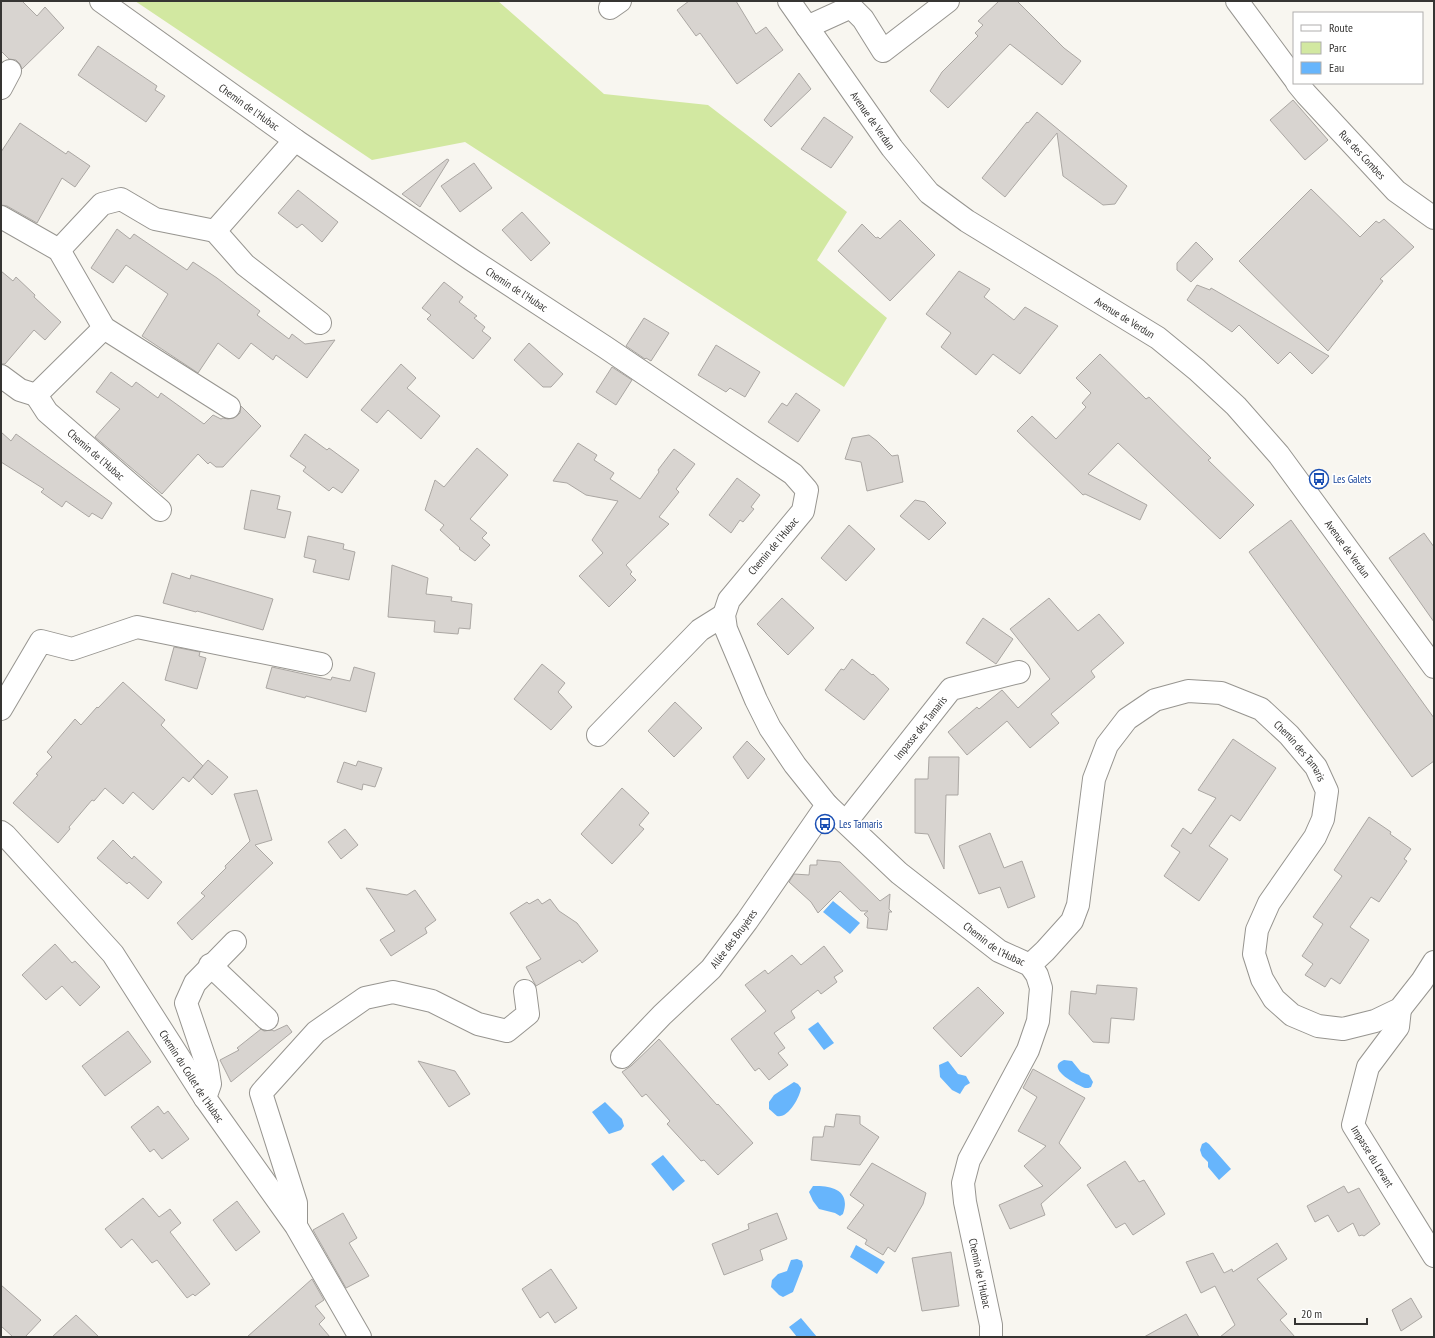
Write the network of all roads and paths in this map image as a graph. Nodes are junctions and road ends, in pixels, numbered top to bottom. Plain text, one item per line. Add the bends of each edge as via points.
1 (101, 1) edge
2 (789, 1) edge
3 (948, 1) edge
4 (1237, 1) edge
5 (854, 4) edge
6 (807, 27) junction
7 (1293, 77) edge
8 (1299, 84) edge
9 (295, 140) junction
10 (1, 218) edge
11 (1434, 218) edge
12 (215, 231) junction
13 (58, 250) junction
14 (320, 323) dead end
15 (104, 328) junction
16 (1, 376) edge
17 (36, 395) junction
18 (229, 407) dead end
19 (160, 510) dead end
20 (724, 615) junction
21 (321, 664) dead end
22 (1434, 667) edge
23 (1019, 672) dead end
24 (1, 709) edge
25 (598, 735) dead end
26 (828, 805) junction
27 (846, 822) junction
28 (1, 832) edge
29 (235, 942) dead end
30 (1434, 962) edge
31 (210, 965) junction
32 (1030, 965) junction
33 (525, 991) dead end
34 (1400, 1009) junction
35 (267, 1019) dead end
36 (622, 1057) dead end
37 (205, 1098) junction
38 (296, 1226) junction
39 (1434, 1256) edge
40 (360, 1337) edge
41 (991, 1337) edge

1 - 9 street, Chemin de l'Hubac
2 - 6 street, Avenue de Verdun
3 - 5 street via 882,51
4 - 7 street
5 - 6 street
6 - 22 street, Avenue de Verdun via 892,148 929,193 967,222 1158,338 1198,370 1236,406 1279,455
8 - 11 street, Rue des Combes via 1396,191
9 - 12 street
9 - 20 street, Chemin de l'Hubac via 794,474 807,490 803,511 728,600
10 - 13 street
12 - 13 street via 155,219 121,199 102,204
12 - 14 street via 245,265
13 - 15 street
15 - 17 street
15 - 18 street
16 - 17 street via 20,390
17 - 19 street, Chemin de l'Hubac via 47,412
20 - 25 street via 700,630
20 - 26 street, Chemin de l'Hubac via 726,629 770,728 795,765
21 - 24 street via 137,628 72,649 40,641
23 - 27 street, Impasse des Tamaris via 952,689
26 - 27 street, Chemin de l'Hubac
26 - 36 street, Allée des Bruyères via 712,969 662,1015
27 - 32 street, Chemin de l'Hubac via 899,873 999,951
28 - 37 street, Chemin du Collet de l'Hubac via 113,954
29 - 31 street
30 - 34 street, Chemin des Tamaris
31 - 35 street
31 - 37 street via 195,983 186,1003 207,1065 210,1084
32 - 34 street, Chemin des Tamaris via 1072,921 1078,905 1094,779 1107,745 1127,719 1155,700 1188,691 1221,693 1261,709 1290,735 1316,767 1327,791 1324,819 1315,837 1269,903 1257,930 1254,954 1262,979 1274,999 1292,1015 1318,1026 1344,1029 1375,1021
32 - 41 street, Chemin de l'Hubac via 1037,975 1041,988 1038,1022 1028,1050 969,1160 963,1183 991,1325
33 - 38 street via 528,1014 507,1031 478,1024 432,1001 393,992 365,998 316,1032 261,1093 296,1203
34 - 39 street, Impasse du Levant via 1398,1027 1368,1067 1353,1125
37 - 38 street, Chemin du Collet de l'Hubac
38 - 40 street, Chemin du Collet de l'Hubac

